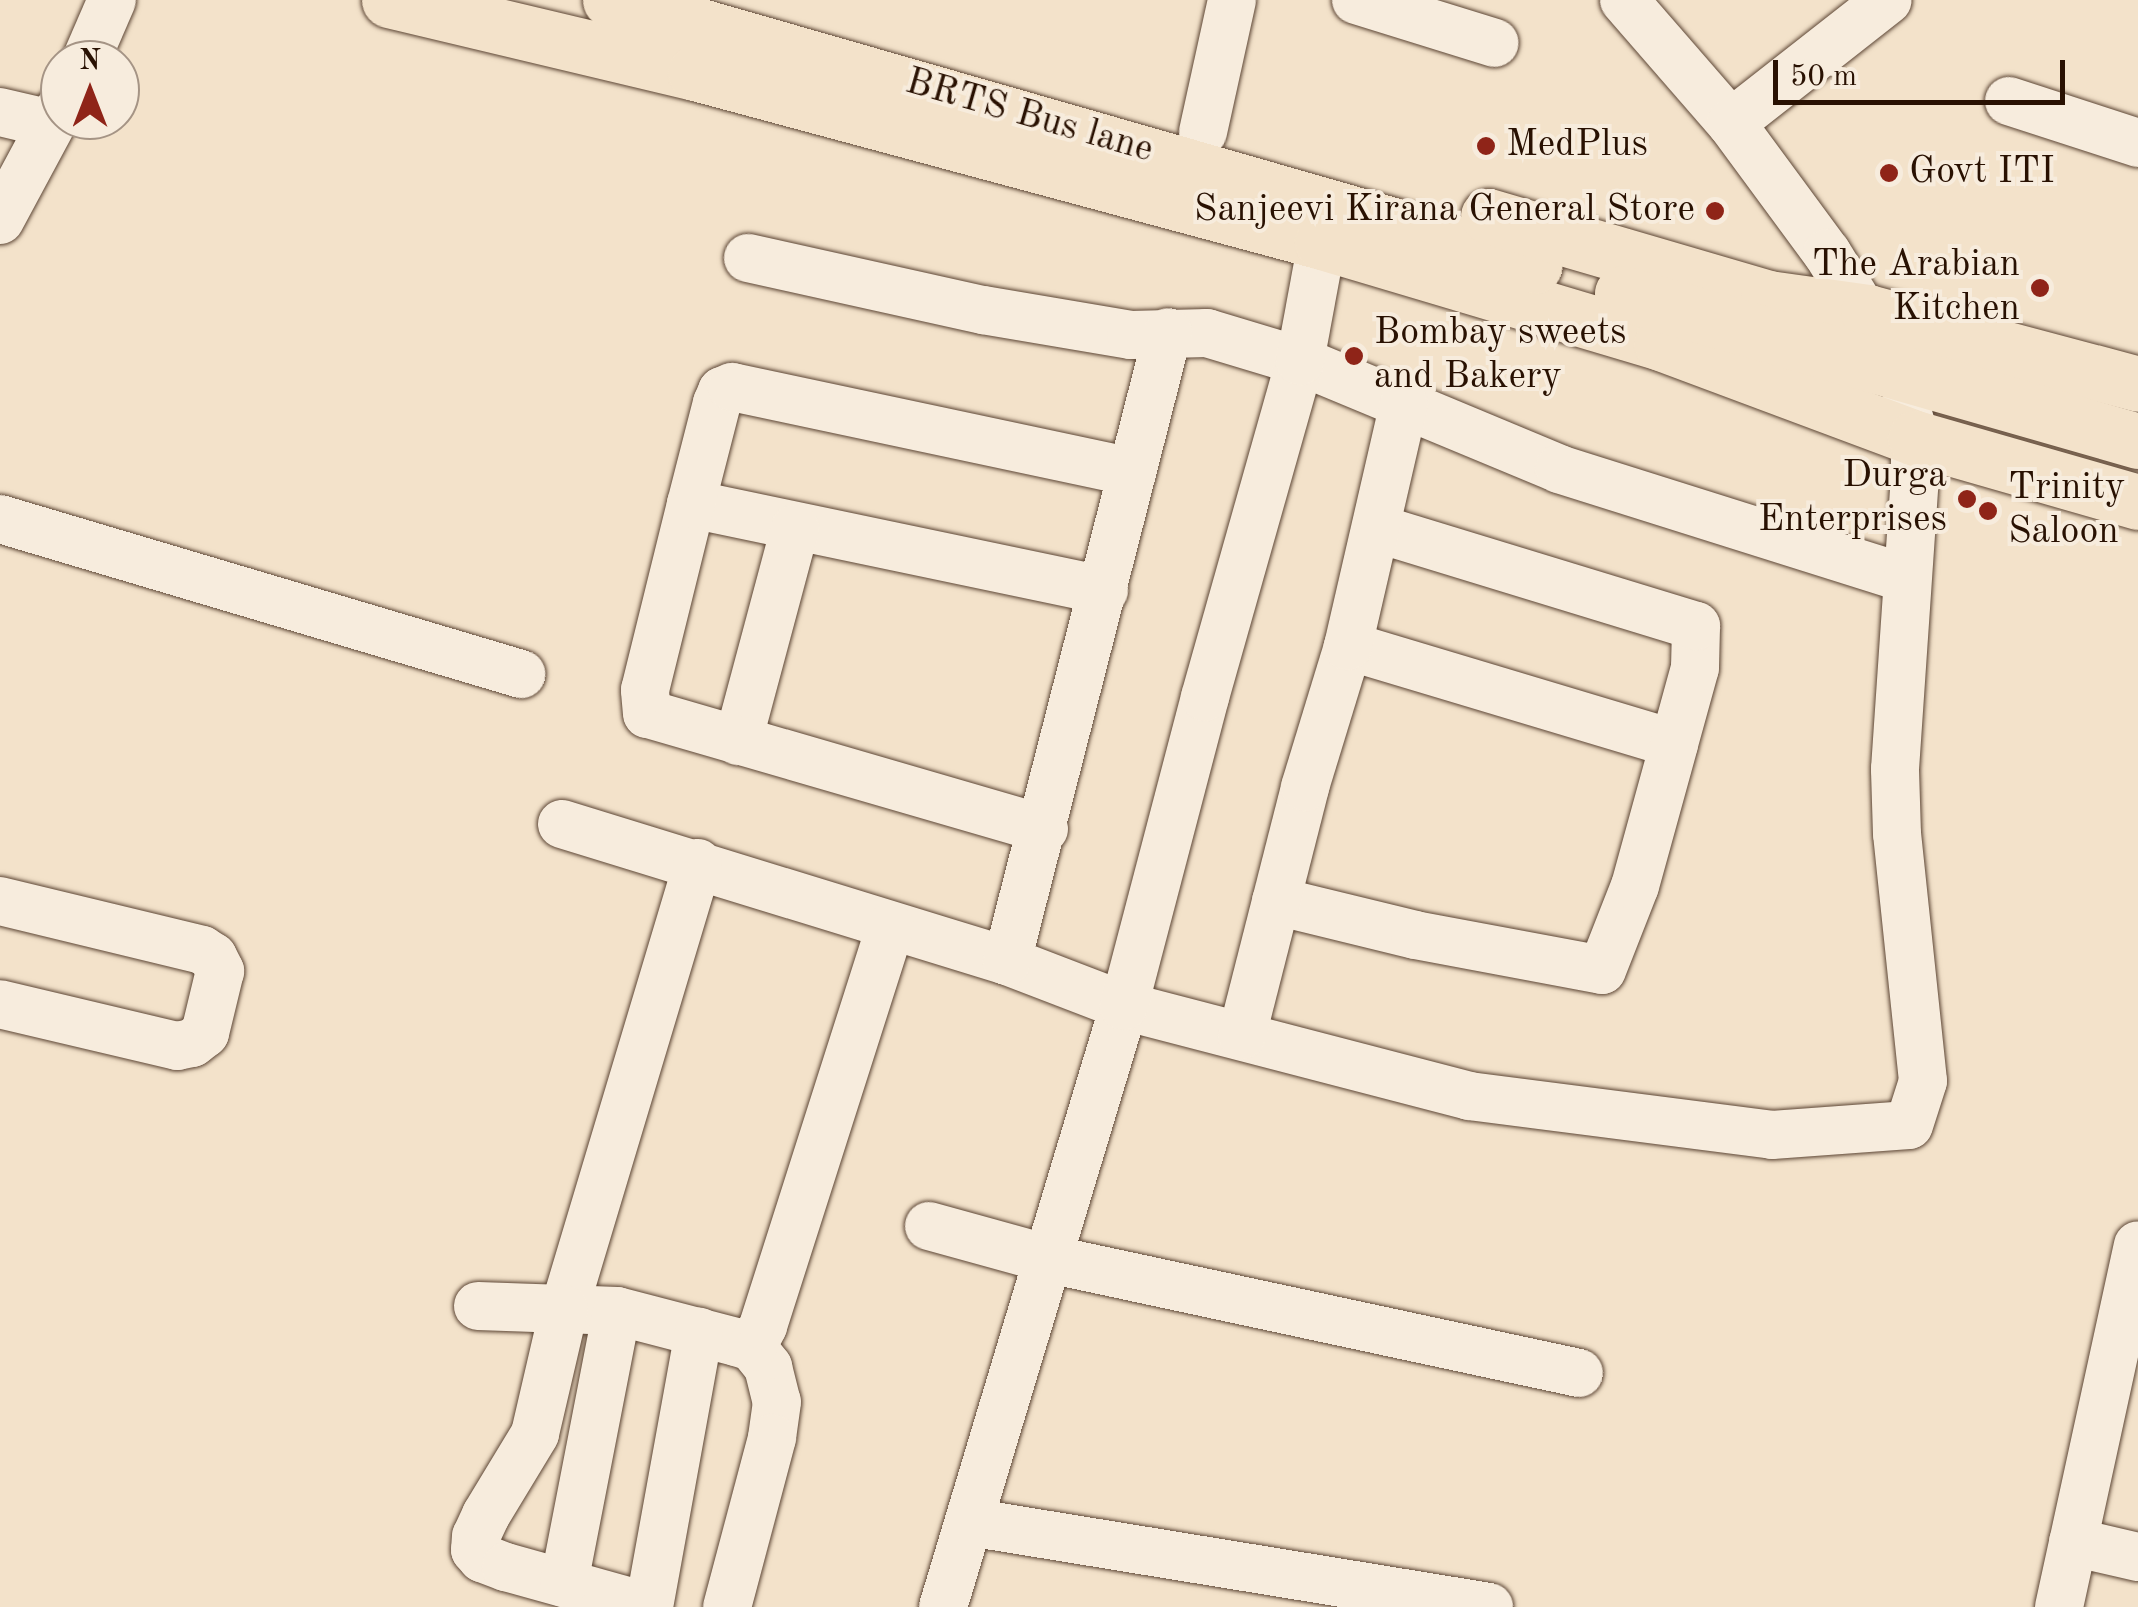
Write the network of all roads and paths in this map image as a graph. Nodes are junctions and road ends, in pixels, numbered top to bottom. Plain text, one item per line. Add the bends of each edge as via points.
1 (112, 0) edge
2 (389, 0) edge
3 (610, 0) edge
4 (753, 0) edge
5 (1232, 0) edge
6 (1356, 0) edge
7 (1624, 0) edge
8 (1888, 0) edge
9 (95, 40) edge
10 (1495, 43) dead end
11 (2009, 101) dead end
12 (0, 112) edge
13 (40, 115) edge
14 (1731, 123) junction
15 (1203, 132) junction
16 (43, 140) edge
17 (2138, 142) edge
18 (0, 220) edge
19 (1322, 242) junction
20 (748, 258) dead end
21 (1868, 312) junction
22 (1168, 332) junction
23 (1300, 361) junction
24 (1894, 370) junction
25 (2138, 384) edge
26 (1404, 404) junction
27 (1915, 438) junction
28 (2138, 441) edge
29 (1132, 472) junction
30 (2138, 502) edge
31 (691, 504) junction
32 (0, 519) edge
33 (796, 529) junction
34 (1378, 529) junction
35 (1906, 578) junction
36 (1104, 590) junction
37 (1348, 646) junction
38 (521, 674) dead end
39 (738, 741) junction
40 (1674, 744) junction
41 (562, 824) dead end
42 (1044, 829) junction
43 (698, 863) junction
44 (0, 901) edge
45 (1276, 901) junction
46 (890, 927) junction
47 (1007, 961) junction
48 (0, 1004) edge
49 (1124, 1006) junction
50 (1242, 1036) junction
51 (929, 1226) dead end
52 (2138, 1246) edge
53 (1049, 1259) junction
54 (478, 1306) dead end
55 (564, 1309) junction
56 (617, 1311) junction
57 (700, 1332) junction
58 (752, 1347) junction
59 (1579, 1373) dead end
60 (970, 1522) junction
61 (2073, 1542) junction
62 (2138, 1557) edge
63 (564, 1583) junction
64 (727, 1607) edge
65 (943, 1607) edge
66 (1488, 1607) edge
67 (2059, 1607) edge

1 - 9 street
2 - 19 main road via 695,73
3 - 24 main road, BRTS Bus lane
4 - 15 main road
5 - 15 street
6 - 10 street
7 - 14 street
8 - 14 street
11 - 17 street
12 - 13 street
14 - 21 street
15 - 21 main road via 1768,298
16 - 18 street
19 - 23 street
19 - 27 main road via 1661,342
20 - 22 street via 1002,314 1130,336
21 - 24 street
21 - 25 main road
22 - 23 street via 1207,333
22 - 29 street
23 - 26 street
23 - 49 street
24 - 27 street
24 - 28 main road, BRTS Bus lane
26 - 34 street
26 - 35 street via 1558,468
27 - 30 main road
27 - 35 street
29 - 31 street via 732,386 717,403
29 - 36 street
31 - 33 street
31 - 39 street via 647,714
32 - 38 street
33 - 36 street
33 - 39 street
34 - 37 street
34 - 40 street via 1696,626 1695,668
35 - 50 street via 1897,834 1923,1081 1908,1125 1772,1135 1469,1096
36 - 42 street
37 - 40 street
37 - 45 street
39 - 42 street
40 - 45 street via 1635,886 1602,970
41 - 43 street
42 - 47 street
43 - 46 street
43 - 55 street
44 - 48 street via 202,950 220,971 205,1033 177,1046
45 - 50 street
46 - 47 street
46 - 58 street
47 - 49 street
49 - 50 street
49 - 53 street
51 - 53 street
52 - 61 street
53 - 59 street
53 - 60 street
54 - 55 street
55 - 56 street
55 - 63 street via 534,1434 486,1515 475,1550 482,1558
56 - 57 street
56 - 63 street
57 - 58 street
57 - 63 street via 648,1607
58 - 64 street via 768,1367 777,1402
60 - 65 street
60 - 66 street
61 - 62 street
61 - 67 street

